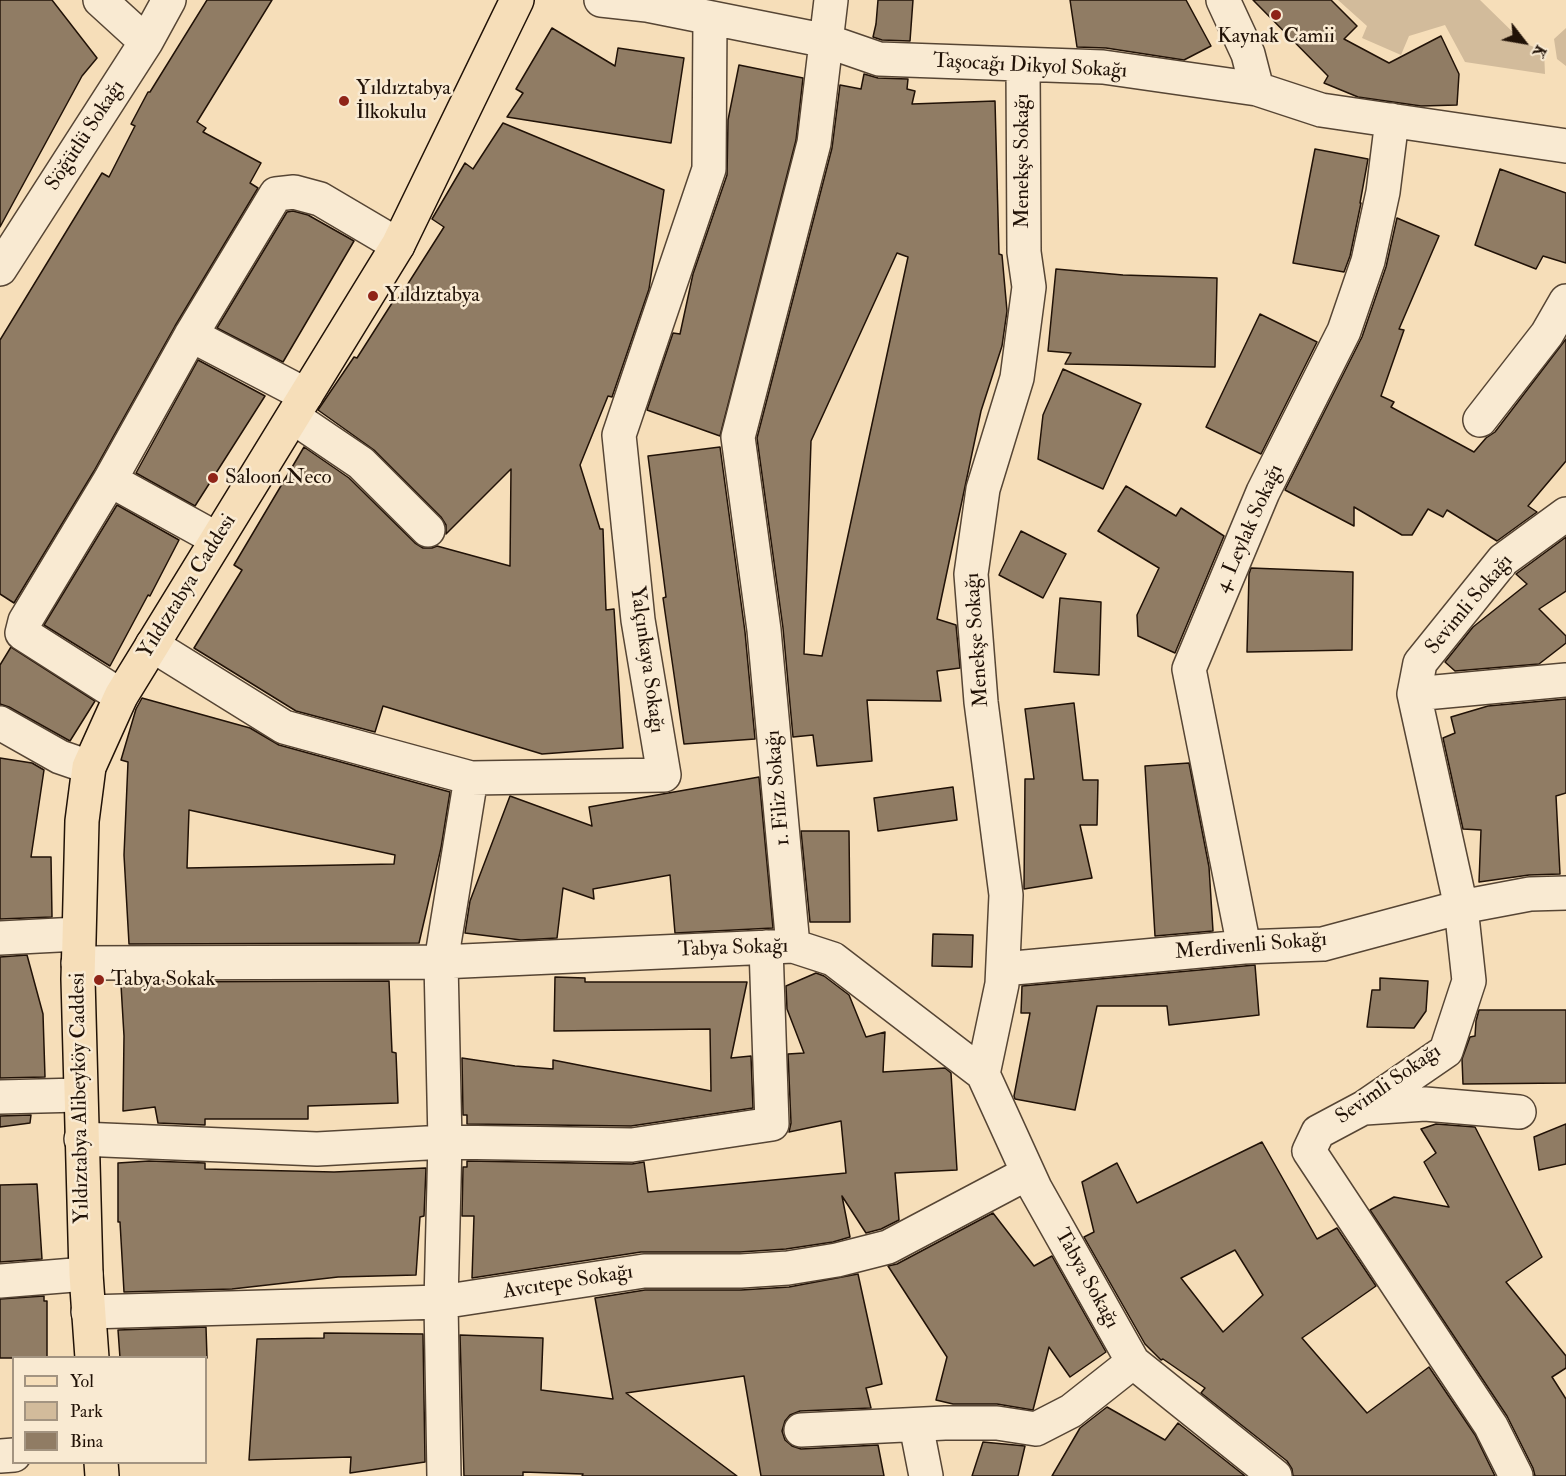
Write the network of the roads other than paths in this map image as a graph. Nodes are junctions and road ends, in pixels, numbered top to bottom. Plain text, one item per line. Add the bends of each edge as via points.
1 (100, 0) edge
2 (169, 0) edge
3 (517, 0) edge
4 (601, 0) edge
5 (831, 0) edge
6 (1223, 0) edge
7 (647, 3) edge
8 (710, 18) junction
9 (827, 41) junction
10 (146, 42) junction
11 (1023, 66) junction
12 (1257, 88) junction
13 (1392, 120) junction
14 (1566, 146) edge
15 (398, 244) junction
16 (0, 270) edge
17 (1566, 300) edge
18 (191, 335) junction
19 (299, 406) junction
20 (1480, 420) dead end
21 (110, 480) junction
22 (1566, 514) edge
23 (428, 530) dead end
24 (218, 539) junction
25 (152, 645) junction
26 (1566, 680) edge
27 (1414, 694) junction
28 (121, 696) junction
29 (0, 723) edge
30 (89, 767) junction
31 (471, 778) junction
32 (1566, 893) edge
33 (1461, 907) junction
34 (0, 938) edge
35 (779, 946) junction
36 (1244, 947) junction
37 (78, 948) junction
38 (441, 962) junction
39 (1003, 969) junction
40 (983, 1074) junction
41 (80, 1095) junction
42 (0, 1097) edge
43 (1363, 1108) junction
44 (1519, 1112) dead end
45 (81, 1139) junction
46 (445, 1142) junction
47 (1028, 1173) junction
48 (86, 1274) junction
49 (0, 1281) edge
50 (441, 1302) junction
51 (88, 1312) junction
52 (92, 1356) edge
53 (1133, 1362) junction
54 (916, 1425) junction
55 (801, 1430) dead end
56 (444, 1476) edge
57 (926, 1476) edge
58 (1275, 1476) edge
59 (1516, 1476) edge

1 - 10 street
2 - 10 street, Söğütlü Sokağı
3 - 15 main road, Yıldıztabya Caddesi
4 - 7 street, Taşocağı Dikyol Sokağı
5 - 9 street, 1. Filiz Sokağı
6 - 12 street via 1248,54
7 - 8 street, Taşocağı Dikyol Sokağı
8 - 9 street, Taşocağı Dikyol Sokağı
8 - 31 street, Yalçınkaya Sokağı via 709,169 620,435 638,620 664,775
9 - 11 street, Taşocağı Dikyol Sokağı via 879,59
9 - 35 street, 1. Filiz Sokağı via 814,143 738,437 764,630
10 - 16 street, Söğütlü Sokağı
11 - 12 street, Taşocağı Dikyol Sokağı via 1103,67
11 - 39 street, Menekşe Sokağı via 1024,252 1029,287 1017,378 983,489 971,574 981,702 1006,895
12 - 13 street, Taşocağı Dikyol Sokağı via 1321,110
13 - 14 street, Taşocağı Dikyol Sokağı
13 - 36 street, 4. Leylak Sokağı via 1383,192 1368,261 1344,331 1263,492 1189,669
15 - 18 street via 320,200 294,192 276,194
15 - 19 main road, Yıldıztabya Caddesi
17 - 20 street via 1547,334
18 - 19 street
18 - 21 street
19 - 23 street
19 - 24 main road, Yıldıztabya Caddesi
21 - 24 street
21 - 28 street via 25,621 22,633
22 - 27 street, Sevimli Sokağı via 1503,560 1420,663
24 - 25 main road, Yıldıztabya Caddesi
25 - 28 main road, Yıldıztabya Caddesi
25 - 31 street, Yalçınkaya Sokağı via 284,727
26 - 27 street
27 - 33 street, Sevimli Sokağı
28 - 30 main road, Yıldıztabya Caddesi
29 - 30 street via 60,757
30 - 37 main road, Yıldıztabya Alibeyköy Caddesi via 82,821
31 - 38 street
32 - 33 street, Merdivenli Sokağı via 1530,894
33 - 36 street, Merdivenli Sokağı via 1323,944
33 - 43 street, Sevimli Sokağı via 1469,981 1446,1051
34 - 37 street, Tabya Sokağı
35 - 38 street, Tabya Sokağı
35 - 40 street, Tabya Sokağı via 833,959
35 - 46 street, 1. Filiz Sokağı via 772,1124 632,1144
36 - 39 street, Merdivenli Sokağı
37 - 38 street, Tabya Sokağı
37 - 41 main road, Yıldıztabya Alibeyköy Caddesi
38 - 46 street
39 - 40 street, Menekşe Sokağı
40 - 47 street, Tabya Sokağı
41 - 42 street
41 - 45 main road, Yıldıztabya Alibeyköy Caddesi
43 - 44 street via 1425,1104
43 - 59 street, Sevimli Sokağı via 1318,1132 1309,1151 1491,1426
45 - 46 street via 317,1149
45 - 48 main road, Yıldıztabya Alibeyköy Caddesi
46 - 50 street
47 - 50 street, Avcıtepe Sokağı via 888,1247 837,1260 741,1271 644,1271
47 - 53 street, Tabya Sokağı
48 - 49 street
48 - 51 main road, Yıldıztabya Alibeyköy Caddesi
50 - 51 street, Avcıtepe Sokağı
50 - 56 street
51 - 52 main road, Yıldıztabya Alibeyköy Caddesi
53 - 54 street via 1071,1411 1036,1429 997,1423
53 - 58 street, Tabya Sokağı
54 - 55 street
54 - 57 street

